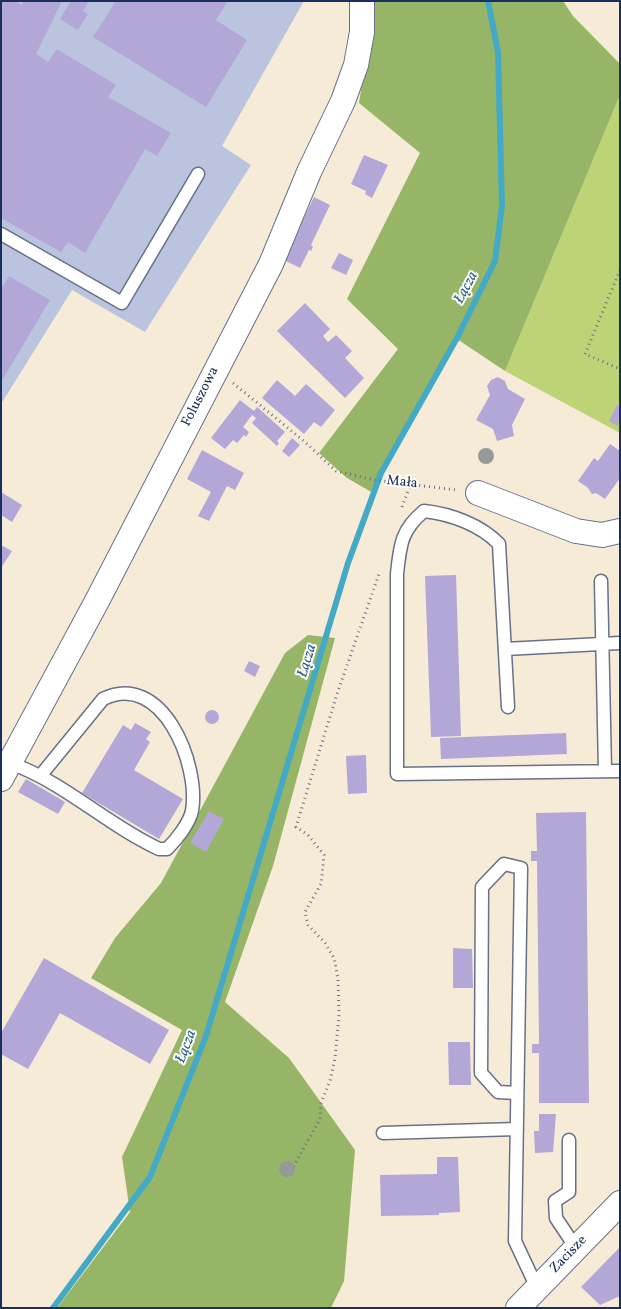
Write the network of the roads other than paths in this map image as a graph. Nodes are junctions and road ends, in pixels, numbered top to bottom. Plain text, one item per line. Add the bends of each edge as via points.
1 (362, 1) edge
2 (198, 174) dead end
3 (1, 234) edge
4 (478, 493) road end
5 (620, 531) edge
6 (601, 581) dead end
7 (602, 643) junction
8 (620, 643) edge
9 (505, 649) junction
10 (508, 707) dead end
11 (6, 771) edge
12 (605, 771) junction
13 (620, 771) edge
14 (41, 775) junction
15 (517, 1093) junction
16 (517, 1129) junction
17 (383, 1133) dead end
18 (569, 1140) dead end
19 (620, 1203) edge
20 (576, 1248) junction
21 (537, 1288) junction
22 (518, 1308) edge

1 - 11 street, Foluszowa via 362,32 356,65 271,264
2 - 3 lane via 122,303
4 - 5 street via 576,531 602,535
6 - 7 lane
7 - 8 lane
7 - 9 lane
7 - 12 lane
9 - 10 lane
9 - 12 lane via 499,544 479,529 440,512 424,511 405,531 397,574 398,774
11 - 14 lane
12 - 13 lane
14 - 14 lane via 159,849 167,849 176,840 191,812 190,763 174,727 144,698 131,694 115,693 103,699
15 - 15 lane via 521,868 504,864 482,887 480,1073 498,1092
15 - 16 lane
16 - 17 lane
16 - 21 lane via 515,1241
18 - 20 lane via 569,1192 555,1202 556,1218
19 - 20 street, Zacisze
20 - 21 street, Zacisze
21 - 22 street, Zacisze

